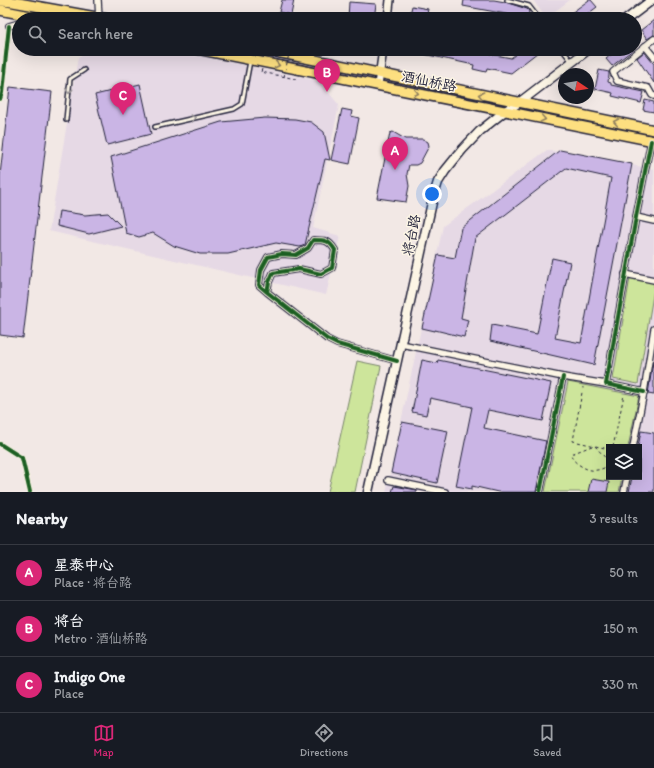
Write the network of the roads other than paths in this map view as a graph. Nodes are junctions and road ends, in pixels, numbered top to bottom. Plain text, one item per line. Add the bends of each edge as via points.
1 (98, 0) edge
2 (390, 0) edge
3 (508, 0) edge
4 (652, 0) edge
5 (0, 1) edge
6 (13, 1) edge
7 (0, 10) edge
8 (12, 12) edge
9 (67, 12) edge
10 (101, 12) edge
11 (389, 12) edge
12 (534, 12) edge
13 (636, 12) edge
14 (12, 25) edge
15 (9, 26) dead end
16 (654, 39) edge
17 (645, 46) junction
18 (642, 48) edge
19 (231, 56) edge
20 (295, 56) edge
21 (383, 56) edge
22 (567, 56) edge
23 (580, 56) edge
24 (633, 56) edge
25 (654, 58) edge
26 (250, 60) junction
27 (572, 62) junction
28 (84, 70) dead end
29 (380, 74) junction
30 (378, 85) junction
31 (654, 96) edge
32 (520, 102) junction
33 (505, 111) junction
34 (66, 120) dead end
35 (155, 127) dead end
36 (654, 130) edge
37 (652, 141) edge
38 (636, 217) junction
39 (654, 220) edge
40 (625, 274) junction
41 (654, 280) edge
42 (267, 292) junction
43 (654, 329) edge
44 (401, 344) junction
45 (397, 361) junction
46 (563, 377) junction
47 (606, 384) junction
48 (644, 392) junction
49 (634, 444) edge
50 (388, 480) dead end
51 (626, 480) edge
52 (368, 492) edge
53 (445, 492) edge
54 (540, 492) edge
55 (624, 492) edge

1 - 10 street
2 - 11 street
3 - 12 lane via 529,6
4 - 13 main road
5 - 6 main road
6 - 9 main road
7 - 8 main road
14 - 15 street
16 - 17 street
17 - 18 street
17 - 25 street
19 - 26 main road, 酒仙桥路
20 - 29 main road, 酒仙桥路
21 - 29 street
22 - 27 lane
23 - 27 main road, 将台路
24 - 31 street via 613,72 617,81 648,88
26 -> 30 main road, 酒仙桥路
35 -> 26 lane via 234,109 242,104
27 - 32 main road, 将台路
28 -> 34 lane via 70,79
29 - 30 street
32 -> 29 main road, 酒仙桥路
30 -> 33 main road, 酒仙桥路
32 - 33 main road, 将台路
36 -> 32 main road, 酒仙桥路
33 -> 37 main road, 酒仙桥路
33 - 44 main road, 将台路 via 462,150 438,182 432,198
37 - 38 street
38 - 39 street
38 - 40 street
40 - 41 street
40 - 47 street
42 - 42 street via 259,285 268,257 296,254 308,248 313,240 323,240 331,244 335,250 332,268 321,274 299,268 273,273
42 - 45 street via 327,339
43 - 48 street
44 - 45 main road, 将台路
44 - 46 street
45 - 52 main road, 将台路
46 - 47 street
46 - 54 street
47 - 48 street
48 - 49 street
50 - 53 street
51 - 55 street

